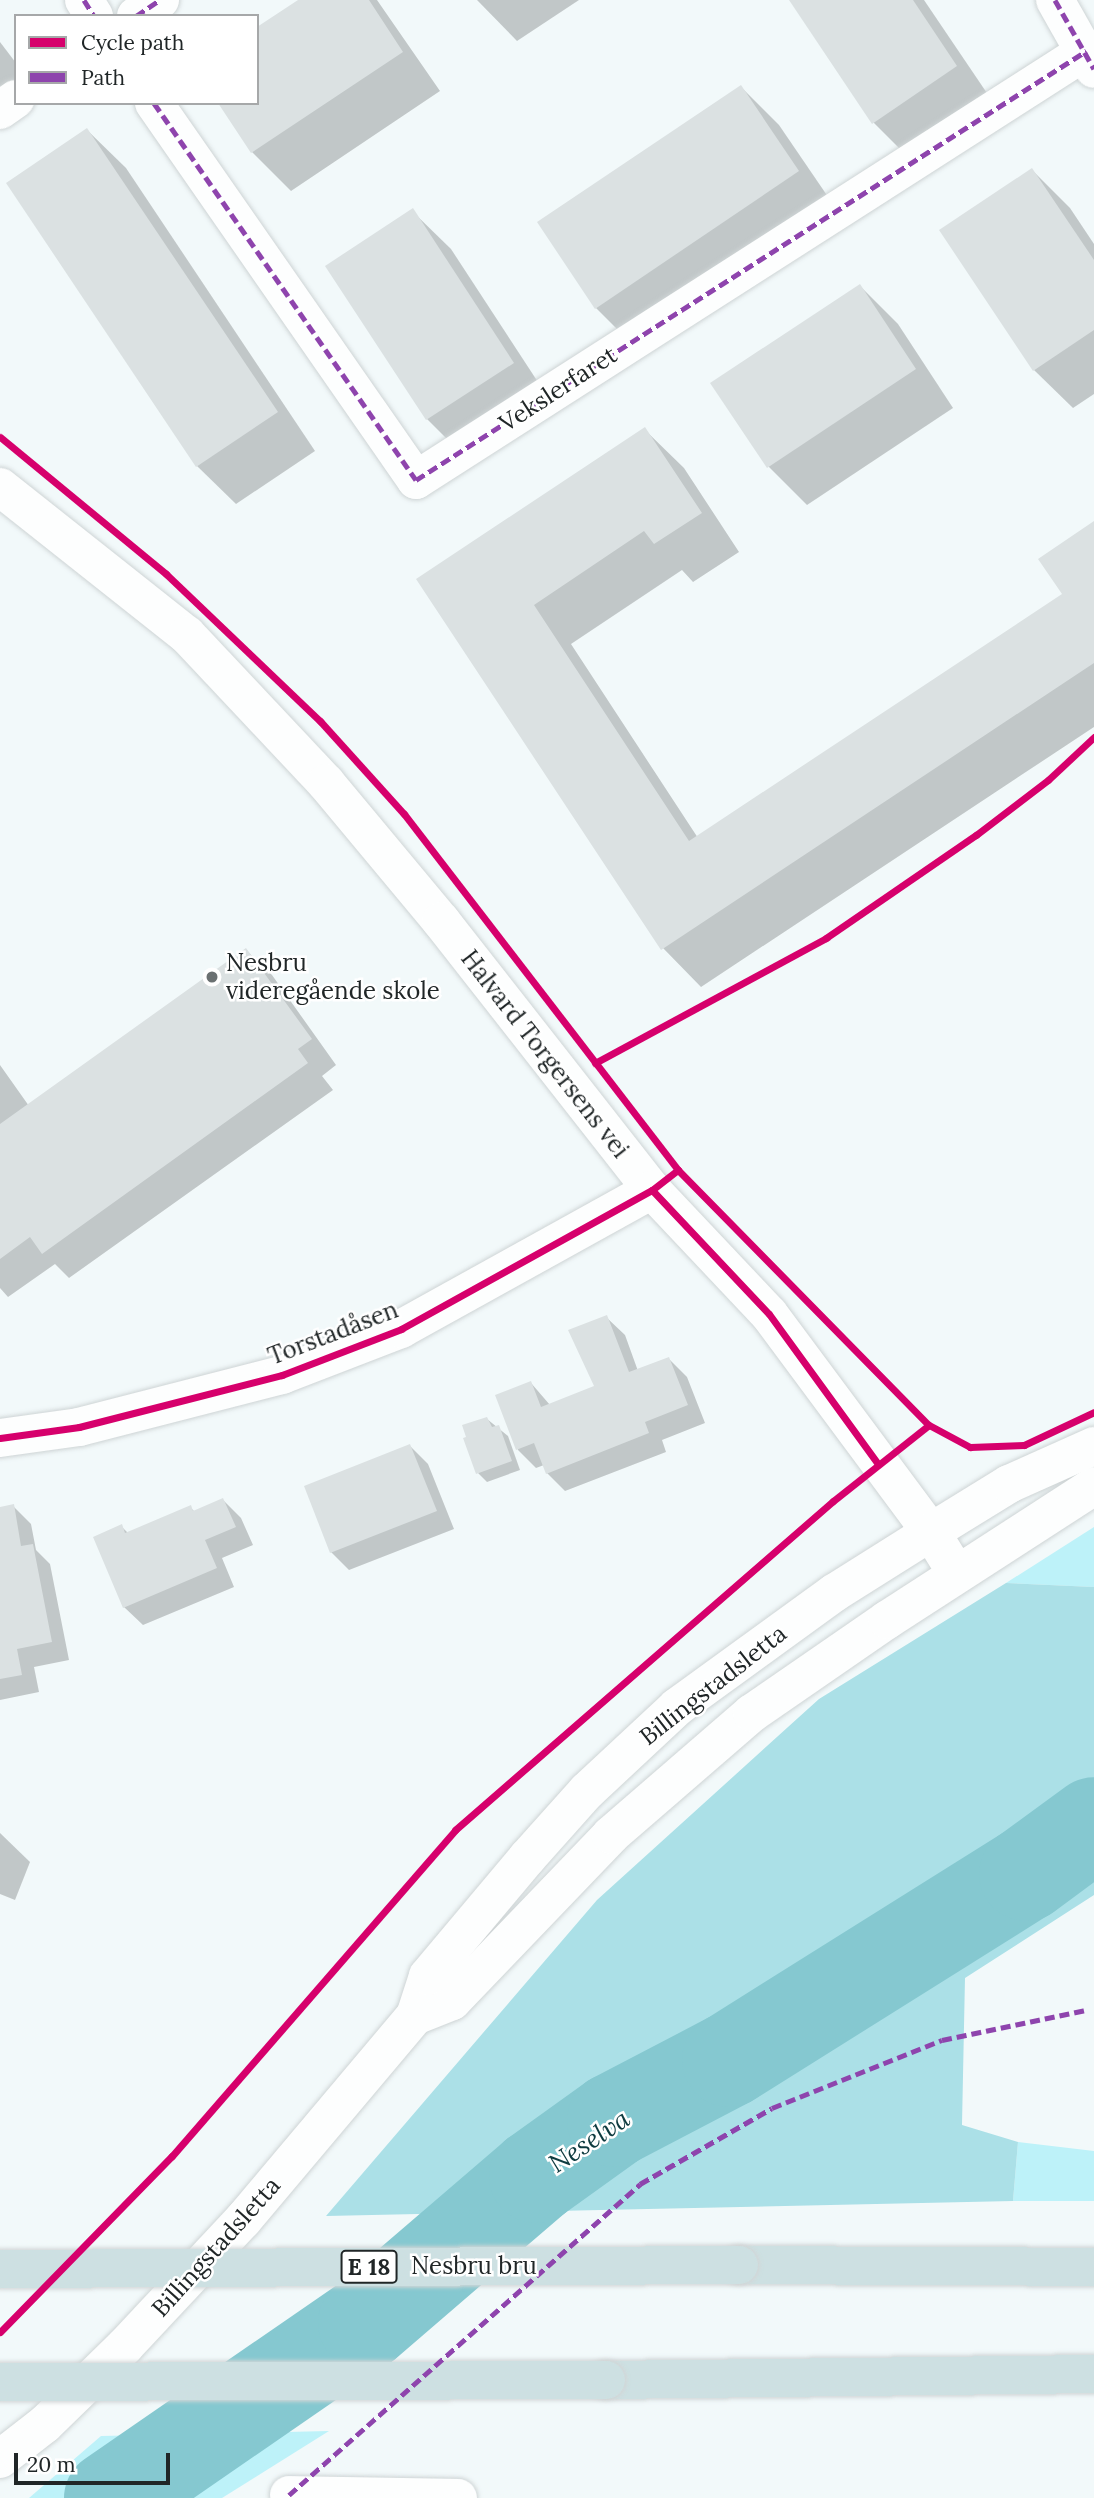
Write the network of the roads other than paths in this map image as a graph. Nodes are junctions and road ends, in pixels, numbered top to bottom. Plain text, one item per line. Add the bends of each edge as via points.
1 (160, 0) edge
2 (1055, 0) edge
3 (139, 14) edge
4 (1090, 60) edge
5 (156, 105) edge
6 (0, 486) edge
7 (652, 1190) junction
8 (0, 1438) edge
9 (1094, 1446) edge
10 (1094, 1486) edge
11 (931, 1532) junction
12 (957, 1574) junction
13 (415, 2017) junction
14 (1094, 2267) edge
15 (0, 2269) edge
16 (1094, 2374) edge
17 (0, 2382) edge
18 (0, 2459) edge
19 (289, 2495) dead end
20 (457, 2498) edge

1 - 3 street
2 - 4 street
4 - 5 street, Vekslerfaret via 416,480
6 - 7 street, Halvard Torgersens vei via 187,635 326,783
7 - 8 street, Torstadåsen via 401,1329 282,1375 79,1427
7 - 11 street, Halvard Torgersens vei via 769,1314
9 - 11 street, Billingstadsletta via 1009,1484
10 - 12 street, Billingstadsletta
11 - 12 street, Halvard Torgersens vei
11 - 13 street, Billingstadsletta via 824,1600 677,1707 587,1791 428,1976
12 - 13 street, Billingstadsletta via 785,1689 724,1736 611,1835 452,2001
13 - 18 street, Billingstadsletta via 165,2305 45,2424
14 - 15 highway, Nesbru bru / E 18, bridge
16 - 17 highway, bridge
19 - 20 street

